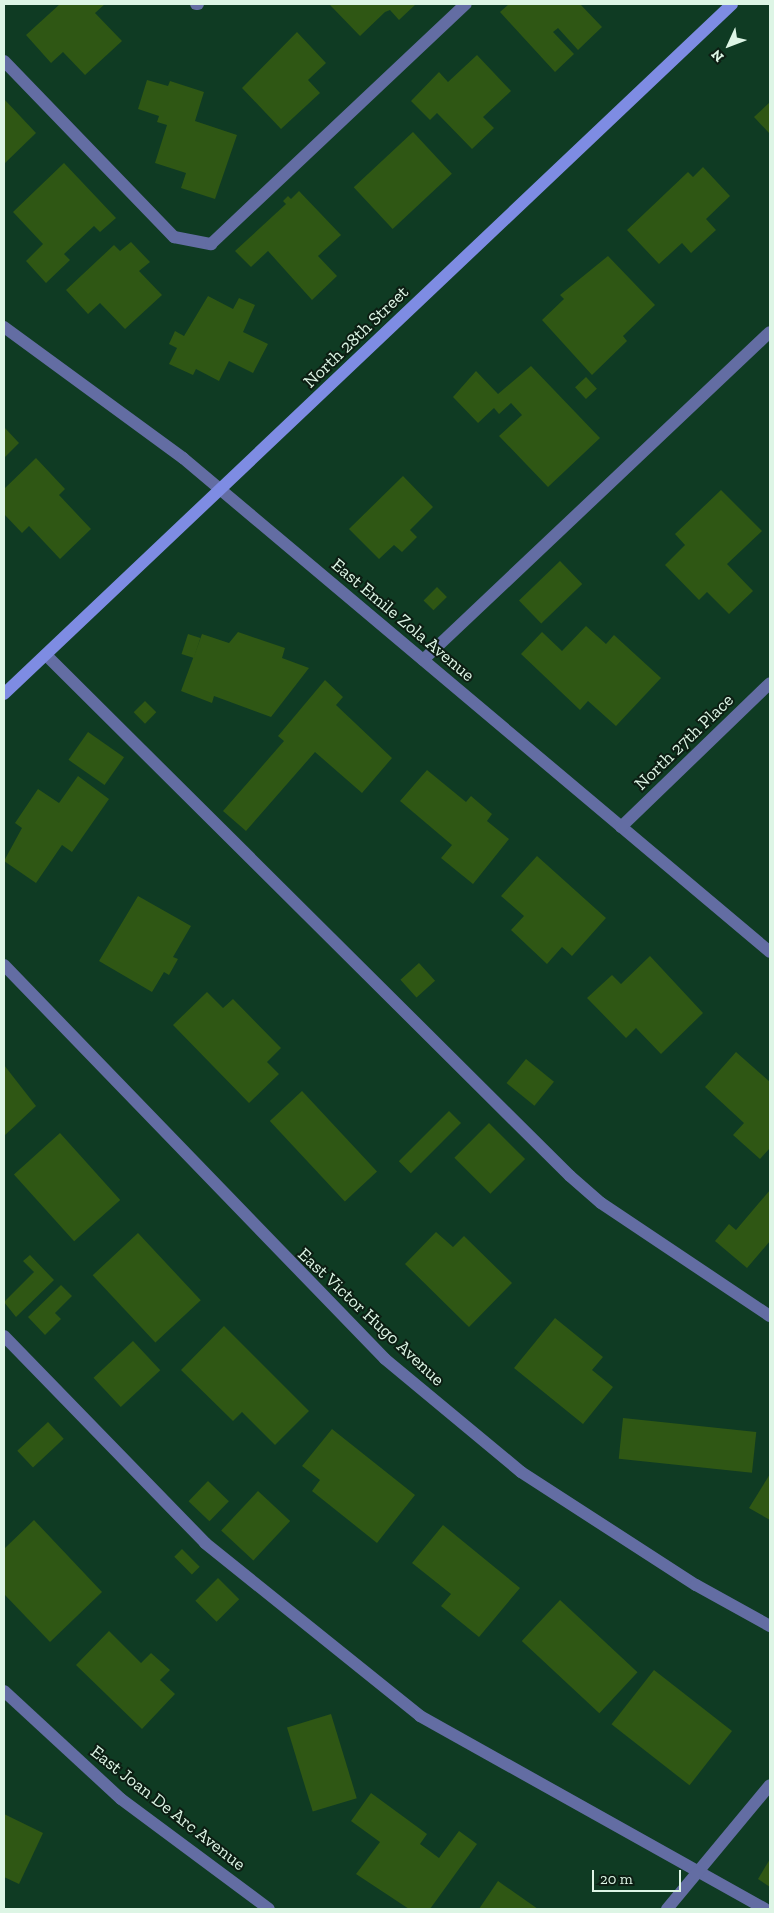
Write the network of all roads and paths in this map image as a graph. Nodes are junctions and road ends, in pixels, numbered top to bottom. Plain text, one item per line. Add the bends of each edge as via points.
1 (466, 4) edge
2 (732, 4) edge
3 (4, 61) edge
4 (4, 327) edge
5 (770, 332) edge
6 (221, 490) junction
7 (46, 654) junction
8 (423, 660) junction
9 (770, 684) edge
10 (4, 694) edge
11 (621, 826) junction
12 (770, 952) edge
13 (4, 965) edge
14 (770, 1316) edge
15 (4, 1336) edge
16 (770, 1626) edge
17 (4, 1691) edge
18 (770, 1785) edge
19 (698, 1872) junction
20 (269, 1909) edge
21 (666, 1909) edge
22 (765, 1909) edge

1 - 3 street via 211,244 174,237
2 - 6 street, North 28th Street
4 - 6 street, East Emile Zola Avenue
5 - 8 street
6 - 7 street, North 28th Street
6 - 8 street, East Emile Zola Avenue
7 - 10 street, North 28th Street
7 - 14 street via 570,1176 601,1203
8 - 11 street, East Emile Zola Avenue
9 - 11 street, North 27th Place
11 - 12 street, East Emile Zola Avenue
13 - 16 street, East Victor Hugo Avenue via 385,1359 521,1472 696,1585
15 - 19 street via 205,1542 420,1716
17 - 20 street, East Joan De Arc Avenue via 121,1799
18 - 19 street
19 - 21 street
19 - 22 street

